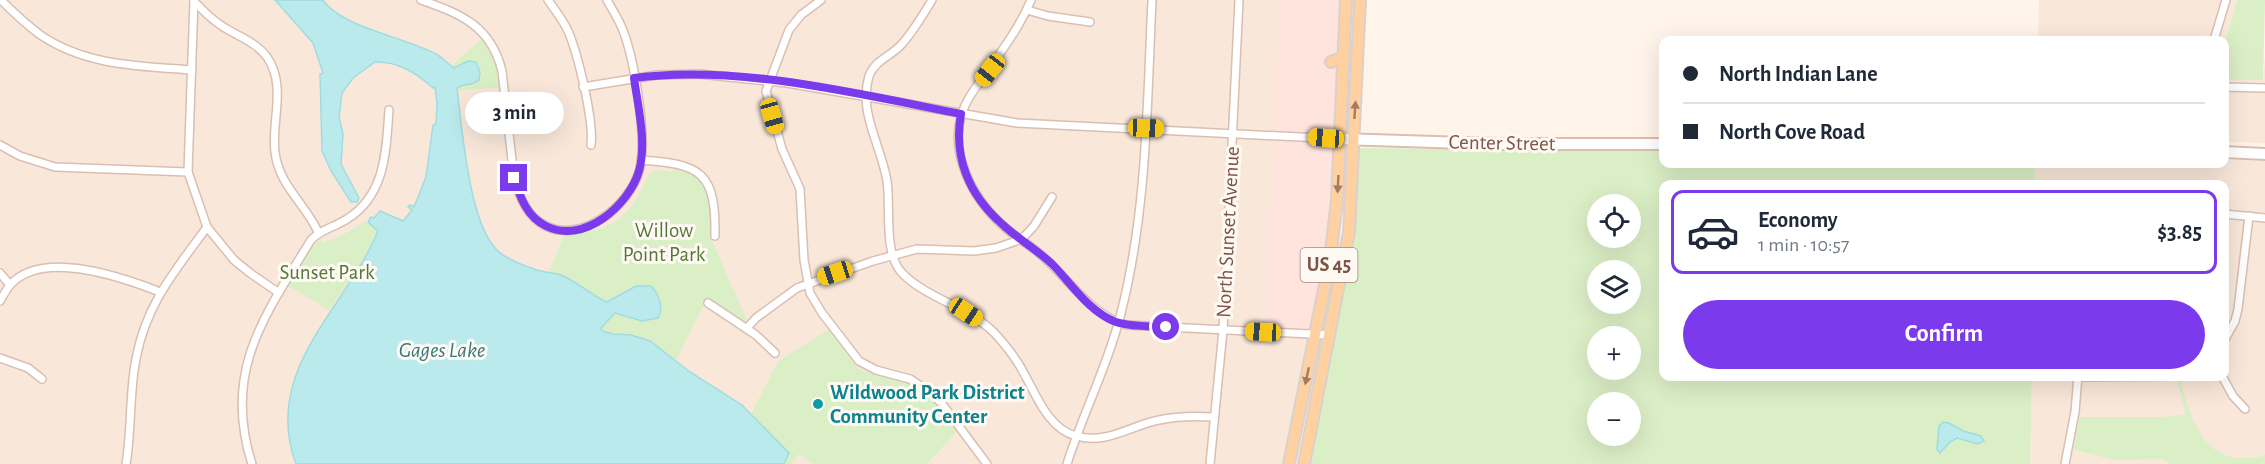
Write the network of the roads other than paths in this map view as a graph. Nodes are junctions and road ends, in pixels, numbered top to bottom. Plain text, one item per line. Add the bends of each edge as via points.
1 (1, 0) edge
2 (421, 0) edge
3 (548, 0) edge
4 (607, 0) edge
5 (821, 0) edge
6 (932, 0) edge
7 (1031, 0) edge
8 (1152, 0) edge
9 (1239, 0) edge
10 (1346, 0) edge
11 (1360, 0) edge
12 (2226, 0) edge
13 (194, 1) edge
14 (1027, 10) junction
15 (1090, 22) dead end
16 (2215, 36) edge
17 (1344, 38) junction
18 (1358, 38) junction
19 (192, 70) junction
20 (634, 78) junction
21 (769, 81) junction
22 (584, 87) junction
23 (2229, 87) edge
24 (2265, 88) edge
25 (865, 96) junction
26 (389, 110) dead end
27 (961, 114) junction
28 (1146, 128) junction
29 (1233, 132) junction
30 (1340, 139) junction
31 (1353, 140) junction
32 (591, 144) dead end
33 (1659, 144) edge
34 (0, 146) edge
35 (2229, 152) edge
36 (2265, 154) edge
37 (641, 160) junction
38 (188, 171) junction
39 (1052, 197) dead end
40 (2229, 214) edge
41 (2249, 216) junction
42 (2265, 218) edge
43 (207, 227) junction
44 (318, 232) junction
45 (715, 236) dead end
46 (1022, 239) junction
47 (893, 256) junction
48 (0, 273) edge
49 (808, 283) junction
50 (10, 285) junction
51 (160, 292) junction
52 (279, 293) junction
53 (0, 301) edge
54 (708, 303) dead end
55 (1119, 323) junction
56 (747, 328) junction
57 (1223, 330) junction
58 (2229, 332) edge
59 (1316, 334) junction
60 (1330, 335) junction
61 (775, 354) dead end
62 (0, 358) edge
63 (42, 379) dead end
64 (2078, 381) edge
65 (2225, 381) edge
66 (2245, 409) dead end
67 (1214, 417) junction
68 (1076, 436) junction
69 (126, 464) edge
70 (252, 464) edge
71 (987, 464) edge
72 (1067, 464) edge
73 (1210, 464) edge
74 (1289, 464) edge
75 (1304, 464) edge
76 (2066, 464) edge

1 - 19 street via 40,35 86,57 114,64
2 - 37 street via 472,23 494,50 502,71 514,178 523,202 537,221 552,229 567,230 601,220 628,195
3 - 22 street via 569,34
4 - 20 street via 623,31
5 - 21 street via 789,30
6 - 25 street via 901,45 872,70
7 - 14 street
8 - 28 street
9 - 29 street, North Sunset Avenue
10 - 17 main road, US 45
11 - 18 main road, US 45
12 - 16 street
13 - 19 street
13 - 44 street via 222,26 258,47 271,64 277,88 277,162 291,194
14 - 15 street
14 - 27 street
17 - 18 main road
17 - 30 main road, US 45
31 -> 18 main road, US 45
19 - 38 street
20 - 21 street via 689,74
20 - 22 street
20 - 37 street
21 - 25 street
21 - 49 street via 766,91 782,149 800,189
22 - 32 street
23 - 24 street
25 - 27 street
25 - 47 street via 887,181
26 - 44 street via 385,158 375,187 357,212
27 - 28 street via 1017,123
27 - 46 street via 960,154 971,187 1002,224
28 - 29 street
28 - 55 street via 1138,233
29 - 30 street
29 - 57 street, North Sunset Avenue
30 - 31 street, Center Street
30 -> 59 main road, US 45 via 1330,260
31 - 33 street, Center Street
31 - 60 main road, US 45 via 1349,232
34 - 38 street via 55,167
35 - 36 street
37 - 45 street via 688,167 702,178 714,199
38 - 43 street
39 - 46 street
40 - 41 street
41 - 42 street
41 - 58 street via 2238,309
43 - 51 street
43 - 52 street via 234,260
44 - 52 street
46 - 47 street via 974,251 928,248
46 - 55 street via 1093,308
47 - 49 street
47 - 68 street via 898,268 912,282 966,312 998,336 1042,406 1059,426
48 - 50 street
49 - 56 street
49 - 71 street via 822,314 859,361 876,370 910,378 932,394
50 - 51 street via 38,270 72,268 96,271
50 - 53 street
51 - 69 street via 144,327 135,361
52 - 70 street via 257,331 246,365 242,420
54 - 56 street
55 - 57 street
55 - 68 street
56 - 61 street
57 - 59 street
57 - 67 street, North Sunset Avenue
59 - 60 street
59 -> 74 main road, US 45
60 - 75 main road, US 45
62 - 63 street via 28,368
64 - 76 street
65 - 66 street
67 - 68 street via 1173,417 1107,437
67 - 73 street, North Sunset Avenue
68 - 72 street

